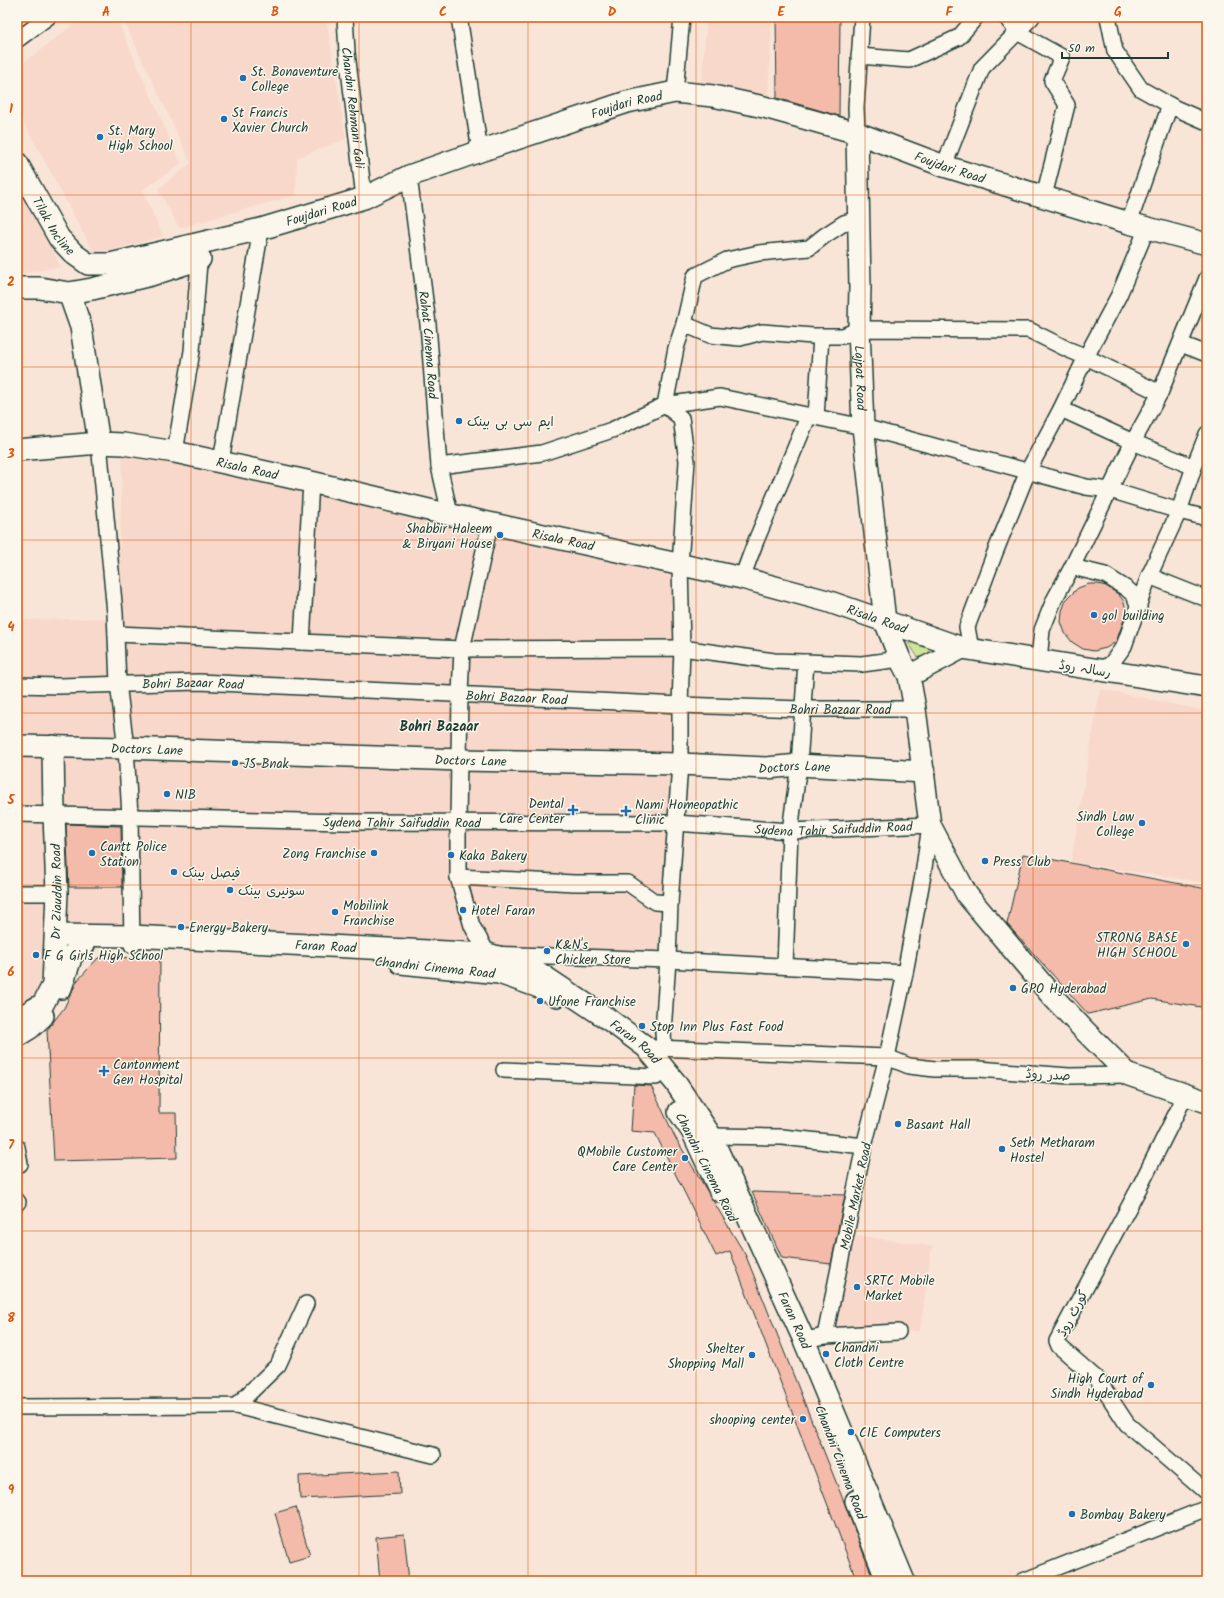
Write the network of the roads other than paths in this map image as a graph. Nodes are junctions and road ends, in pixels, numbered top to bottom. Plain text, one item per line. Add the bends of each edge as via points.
1 (48, 17) edge
2 (345, 17) edge
3 (459, 17) edge
4 (682, 17) edge
5 (862, 17) edge
6 (976, 17) edge
7 (1006, 17) edge
8 (1032, 17) edge
9 (1108, 17) edge
10 (1017, 32) junction
11 (17, 40) edge
12 (858, 56) junction
13 (675, 92) junction
14 (1170, 105) junction
15 (1207, 122) edge
16 (857, 133) junction
17 (480, 151) junction
18 (17, 163) edge
19 (944, 166) junction
20 (409, 176) junction
21 (1044, 196) junction
22 (364, 198) junction
23 (858, 219) junction
24 (1138, 226) junction
25 (261, 229) junction
26 (1207, 244) edge
27 (200, 251) junction
28 (110, 264) joint
29 (1207, 278) edge
30 (17, 288) edge
31 (69, 293) junction
32 (684, 324) junction
33 (859, 329) junction
34 (821, 336) junction
35 (1181, 344) junction
36 (1207, 354) edge
37 (1086, 356) junction
38 (1160, 393) junction
39 (665, 405) junction
40 (1062, 409) junction
41 (812, 416) junction
42 (863, 427) junction
43 (1207, 434) edge
44 (1132, 442) junction
45 (99, 443) junction
46 (17, 450) edge
47 (175, 452) junction
48 (221, 461) junction
49 (439, 466) junction
50 (1194, 466) junction
51 (1028, 471) junction
52 (311, 482) junction
53 (1110, 490) junction
54 (1179, 511) junction
55 (450, 514) junction
56 (1207, 518) edge
57 (490, 524) junction
58 (680, 564) junction
59 (1072, 567) junction
60 (1149, 576) junction
61 (742, 578) junction
62 (1207, 599) edge
63 (1138, 607) junction
64 (885, 621) junction
65 (116, 634) junction
66 (302, 642) junction
67 (682, 648) junction
68 (462, 649) junction
69 (967, 649) junction
70 (1039, 660) junction
71 (806, 662) junction
72 (904, 667) junction
73 (1098, 670) junction
74 (118, 683) junction
75 (17, 685) edge
76 (1207, 687) edge
77 (460, 694) junction
78 (680, 705) junction
79 (802, 708) junction
80 (915, 710) junction
81 (17, 746) edge
82 (53, 746) junction
83 (126, 748) junction
84 (460, 760) junction
85 (680, 764) junction
86 (799, 765) junction
87 (924, 772) junction
88 (17, 814) edge
89 (54, 814) junction
90 (130, 816) junction
91 (458, 823) junction
92 (675, 823) junction
93 (930, 825) junction
94 (790, 831) junction
95 (458, 877) junction
96 (17, 893) edge
97 (57, 893) junction
98 (670, 903) junction
99 (56, 940) junction
100 (131, 941) junction
101 (84, 945) junction
102 (488, 954) junction
103 (668, 960) junction
104 (784, 966) junction
105 (905, 972) junction
106 (17, 1019) edge
107 (17, 1036) edge
108 (655, 1048) junction
109 (887, 1057) junction
110 (504, 1070) dead end
111 (1129, 1075) junction
112 (656, 1078) junction
113 (1186, 1094) junction
114 (1207, 1102) edge
115 (711, 1136) junction
116 (864, 1146) junction
117 (17, 1147) edge
118 (20, 1164) dead end
119 (306, 1304) dead end
120 (898, 1332) dead end
121 (825, 1336) junction
122 (804, 1340) junction
123 (236, 1406) junction
124 (17, 1407) edge
125 (433, 1455) dead end
126 (1207, 1493) edge
127 (1207, 1508) edge
128 (887, 1581) edge
129 (904, 1581) edge
130 (1023, 1581) edge

1 - 11 street
2 - 22 street, Chandni Rehmani Gali
3 - 17 street
4 - 13 street
5 - 12 street
6 - 12 street via 959,37 909,60
7 - 10 street
8 - 10 street
9 - 14 street via 1115,50 1141,89
10 - 19 street via 982,68
10 - 21 street via 1062,57 1052,81 1067,106
12 - 16 street
13 - 16 street, Foujdari Road via 713,96 764,107
13 - 17 street, Foujdari Road via 627,102
14 - 15 street
14 - 24 street
16 - 19 street, Foujdari Road
16 - 23 street, Lajpat Road
17 - 20 street, Foujdari Road
18 - 28 street, Tilak Incline via 58,238 88,264
19 - 21 street, Foujdari Road
20 - 22 street, Foujdari Road
20 - 49 street, Rahat Cinema Road via 428,324
21 - 24 street, Foujdari Road
22 - 25 street, Foujdari Road
23 - 32 street via 844,223 809,248 759,253 726,260 695,276
23 - 33 street, Lajpat Road
24 - 26 street, Foujdari Road
24 - 37 street via 1119,295
25 - 27 street, Foujdari Road
25 - 48 street
27 - 28 street, Foujdari Road
27 - 31 street via 143,276
27 - 47 street via 192,351
29 - 35 street
30 - 31 street via 40,288
31 - 45 street via 80,327
32 - 34 street via 710,334 740,338 762,332
32 - 39 street via 676,348
33 - 34 street via 843,336
33 - 37 street via 1028,330
33 - 42 street, Lajpat Road
34 - 41 street
35 - 36 street
35 - 38 street
37 - 38 street
37 - 40 street
38 - 44 street
39 - 41 street via 720,396
39 - 49 street via 612,430 542,453
39 - 58 street via 681,418 687,461
40 - 44 street
40 - 51 street
41 - 42 street
41 - 61 street
42 - 51 street
42 - 64 street, Lajpat Road
43 - 50 street
44 - 50 street
44 - 53 street
45 - 46 street, Risala Road
45 - 47 street, Risala Road
45 - 65 street
47 - 48 street, Risala Road
48 - 52 street, Risala Road
49 - 55 street, Rahat Cinema Road
50 - 54 street
51 - 53 street via 1086,487
51 - 69 street via 967,627
52 - 55 street, Risala Road
52 - 66 street
53 - 54 street
53 - 59 street
54 - 56 street
54 - 60 street
55 - 57 street, Risala Road
57 - 58 street, Risala Road
57 - 68 street
58 - 61 street, Risala Road
58 - 67 street
59 - 63 street via 1105,575 1134,595
59 - 70 street via 1054,600 1042,630
60 - 62 street
60 - 63 street
61 - 64 street, Risala Road via 827,601
63 - 73 street via 1124,646 1111,664
64 - 69 street, Risala Road
64 - 72 street, Lajpat Road
65 - 66 street
65 - 74 street
66 - 68 street
67 - 68 street
67 - 71 street via 774,661
67 - 78 street
68 - 77 street
69 - 70 street, رسالہ روڈ
69 - 72 street
70 - 73 street, رسالہ روڈ
71 - 72 street
71 - 79 street
72 - 80 street, Lajpat Road
73 - 76 street, رسالہ روڈ
74 - 75 street, Bohri Bazaar Road
74 - 77 street, Bohri Bazaar Road via 199,682
74 - 83 street
77 - 78 street, Bohri Bazaar Road
77 - 84 street
78 - 79 street, Bohri Bazaar Road
78 - 85 street
79 - 80 street, Bohri Bazaar Road
79 - 86 street
80 - 87 street, Lajpat Road
81 - 82 street, Doctors Lane
82 - 83 street, Doctors Lane
82 - 89 street, Dr Ziauddin Road
83 - 84 street, Doctors Lane
83 - 90 street
84 - 85 street, Doctors Lane
84 - 91 street
85 - 86 street, Doctors Lane via 766,768
85 - 92 street
86 - 87 street, Doctors Lane
86 - 94 street
87 - 93 street, Lajpat Road
88 - 89 street, Sydena Tahir Saifuddin Road
89 - 90 street, Sydena Tahir Saifuddin Road
89 - 97 street, Dr Ziauddin Road
90 - 91 street, Sydena Tahir Saifuddin Road
90 - 100 street
91 - 92 street, Sydena Tahir Saifuddin Road
91 - 95 street
92 - 94 street, Sydena Tahir Saifuddin Road
92 - 98 street
93 - 94 street, Sydena Tahir Saifuddin Road
93 - 105 street, Mobile Market Road via 924,875
93 - 111 street via 967,895 1052,996
94 - 104 street
95 - 98 street via 628,883 655,902
95 - 102 street via 472,926
96 - 97 street
97 - 99 street, Dr Ziauddin Road
98 - 103 street
99 - 100 street, Faran Road
99 - 101 street, Chandni Cinema Road
99 - 106 street, Dr Ziauddin Road via 53,985 49,994 43,1004
100 - 101 street, Chandni Cinema Road
100 - 102 street, Faran Road
100 - 112 street, Chandni Cinema Road via 311,954 499,973 546,991 586,1012 619,1038
101 - 107 street, Dr Ziauddin Road via 72,955 64,982 42,1019
102 - 103 street
102 - 108 street, Faran Road via 527,965
103 - 104 street
103 - 108 street via 663,1032
104 - 105 street
105 - 109 street, Mobile Market Road
108 - 109 street, صدر روڈ
108 - 115 street, Faran Road via 674,1082
109 - 111 street, صدر روڈ via 910,1066 935,1069 979,1069 1069,1076
109 - 116 street, Mobile Market Road
110 - 112 street
111 - 113 street, صدر روڈ
112 - 128 street, Chandni Cinema Road via 692,1131 798,1352
113 - 114 street, صدر روڈ
113 - 126 street, کورٹ روڈ via 1057,1341 1059,1346 1098,1380 1127,1424
115 - 116 street via 782,1138
115 - 122 street, Faran Road
116 - 121 street, Mobile Market Road
117 - 118 street
119 - 123 street via 278,1364
120 - 121 street
121 - 122 street
122 - 129 street, Faran Road
123 - 124 street
123 - 125 street
127 - 130 street

